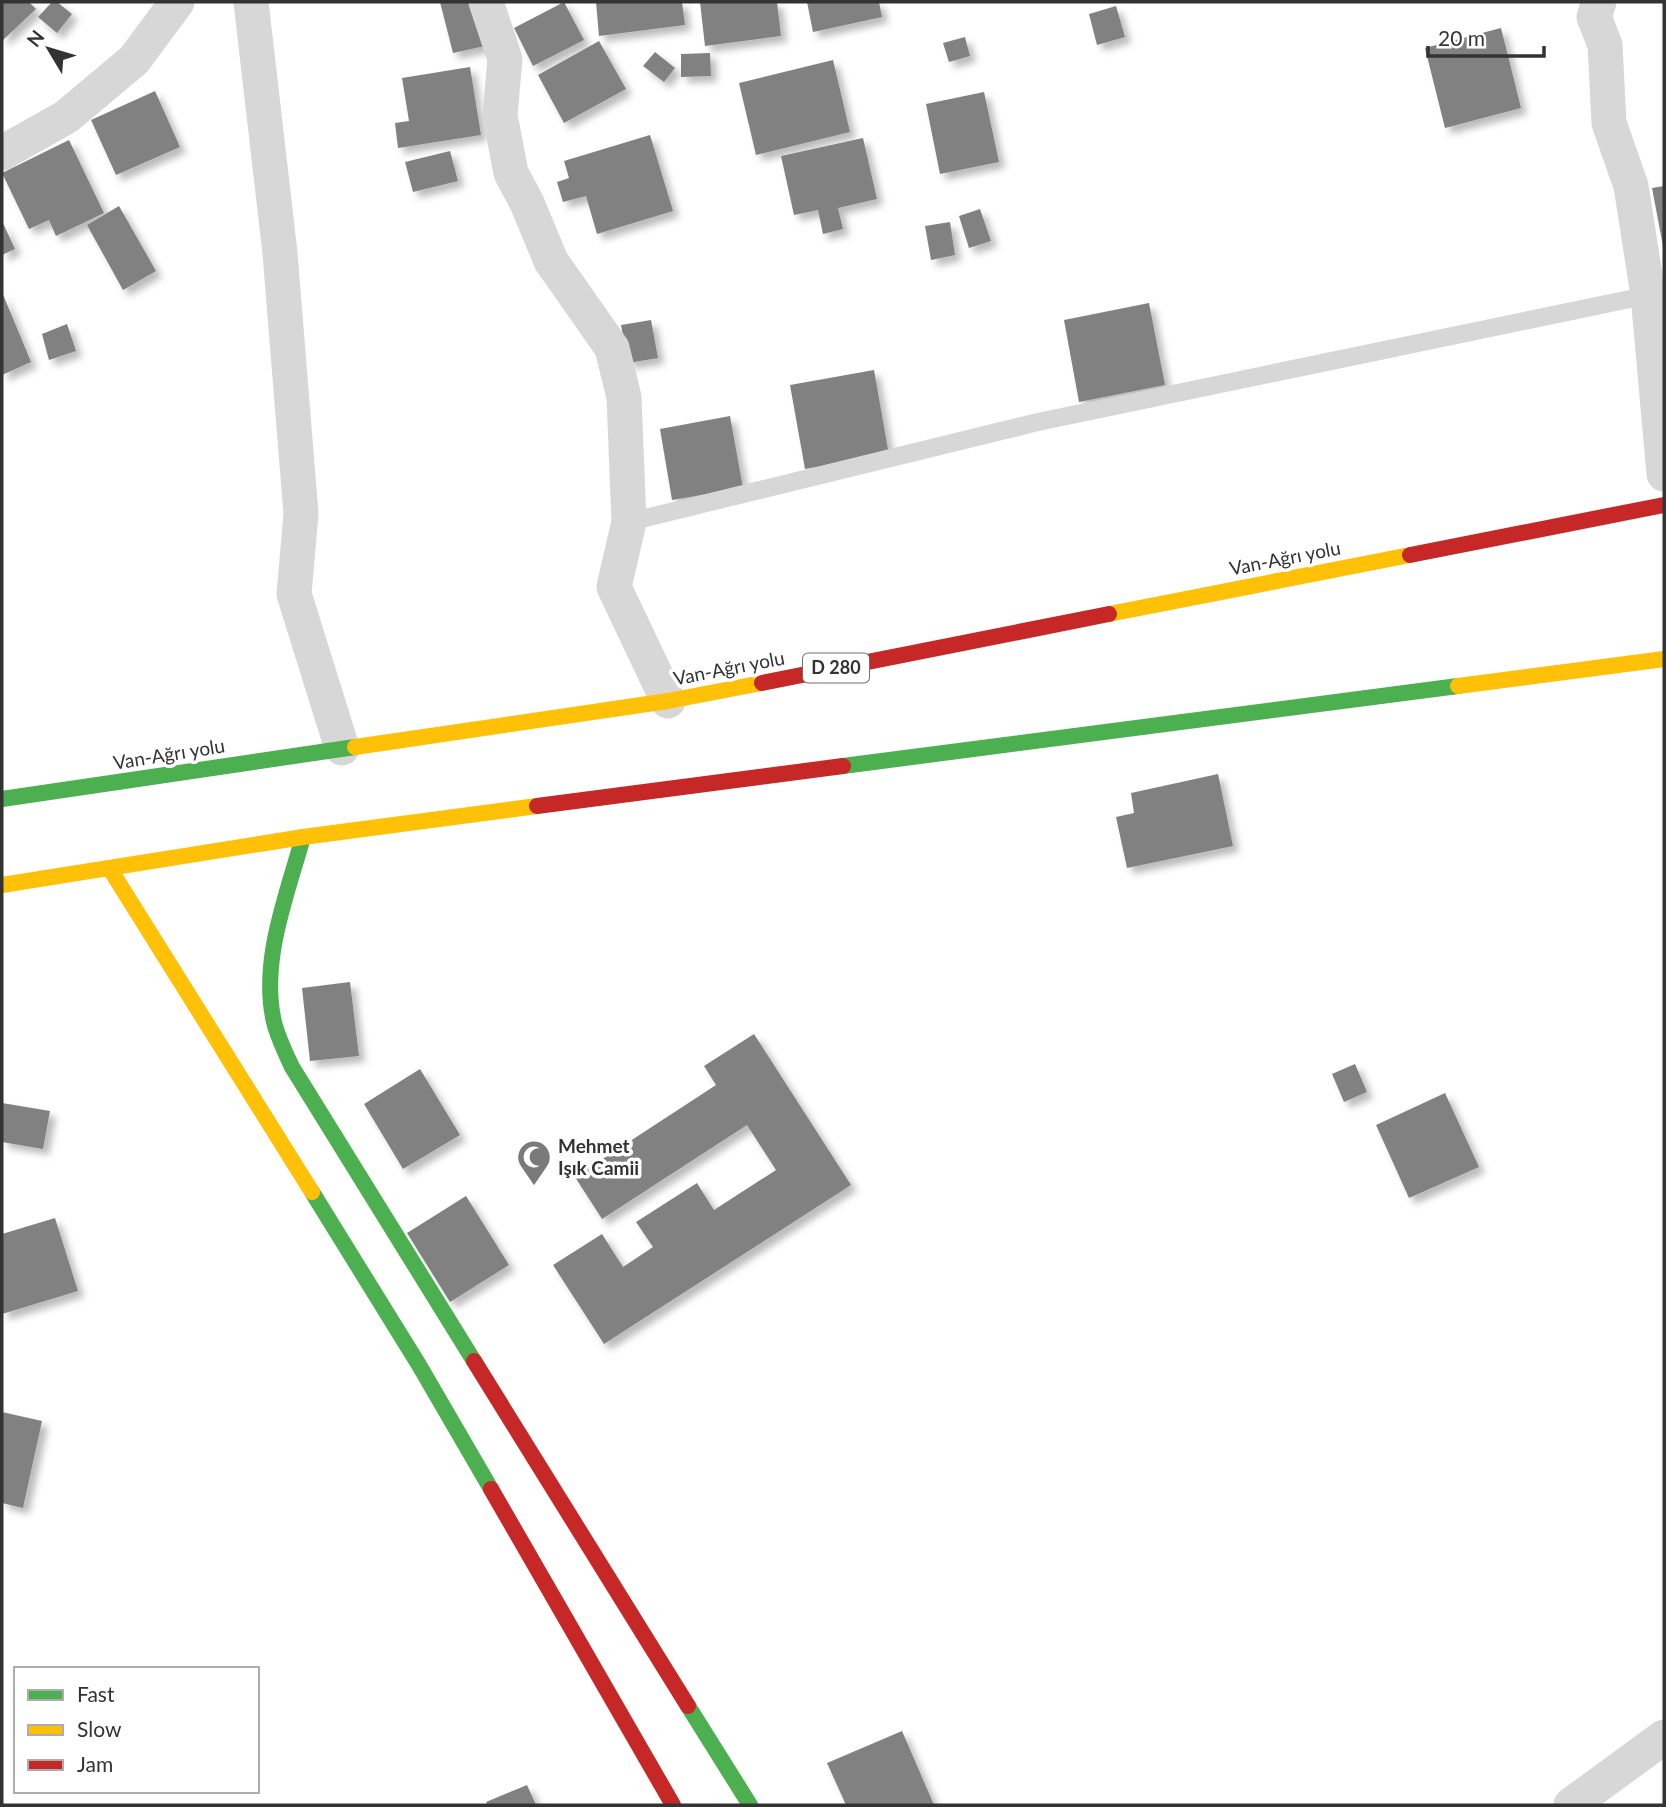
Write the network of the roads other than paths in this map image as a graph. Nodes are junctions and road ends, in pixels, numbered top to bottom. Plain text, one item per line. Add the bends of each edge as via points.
1 (177, 2) edge
2 (251, 2) edge
3 (486, 2) edge
4 (1599, 2) edge
5 (2, 153) edge
6 (1656, 293) edge
7 (1664, 474) edge
8 (1664, 505) edge
9 (629, 522) junction
10 (1664, 659) edge
11 (668, 701) junction
12 (342, 748) junction
13 (2, 799) edge
14 (303, 837) junction
15 (110, 869) junction
16 (2, 885) edge
17 (1664, 1737) edge
18 (673, 1805) edge
19 (750, 1805) edge
20 (1571, 1805) edge

1 - 5 street via 134,60 66,117
2 - 12 street via 280,253 301,514 294,594
3 - 9 street via 505,59 500,115 511,173 551,261 612,348 624,397
4 - 6 street via 1594,17 1605,45 1609,123 1631,186
6 - 7 street
6 - 9 lane via 1038,422
8 - 11 main road, Van-Ağrı yolu / D 280
9 - 11 street via 614,587
10 - 14 main road
11 - 12 main road, Van-Ağrı yolu / D 280
12 - 13 main road, Van-Ağrı yolu / D 280
14 - 15 main road
14 - 19 main road via 277,934 271,980 272,1015 279,1040
15 - 16 main road
15 - 18 main road via 419,1365
17 - 20 street

